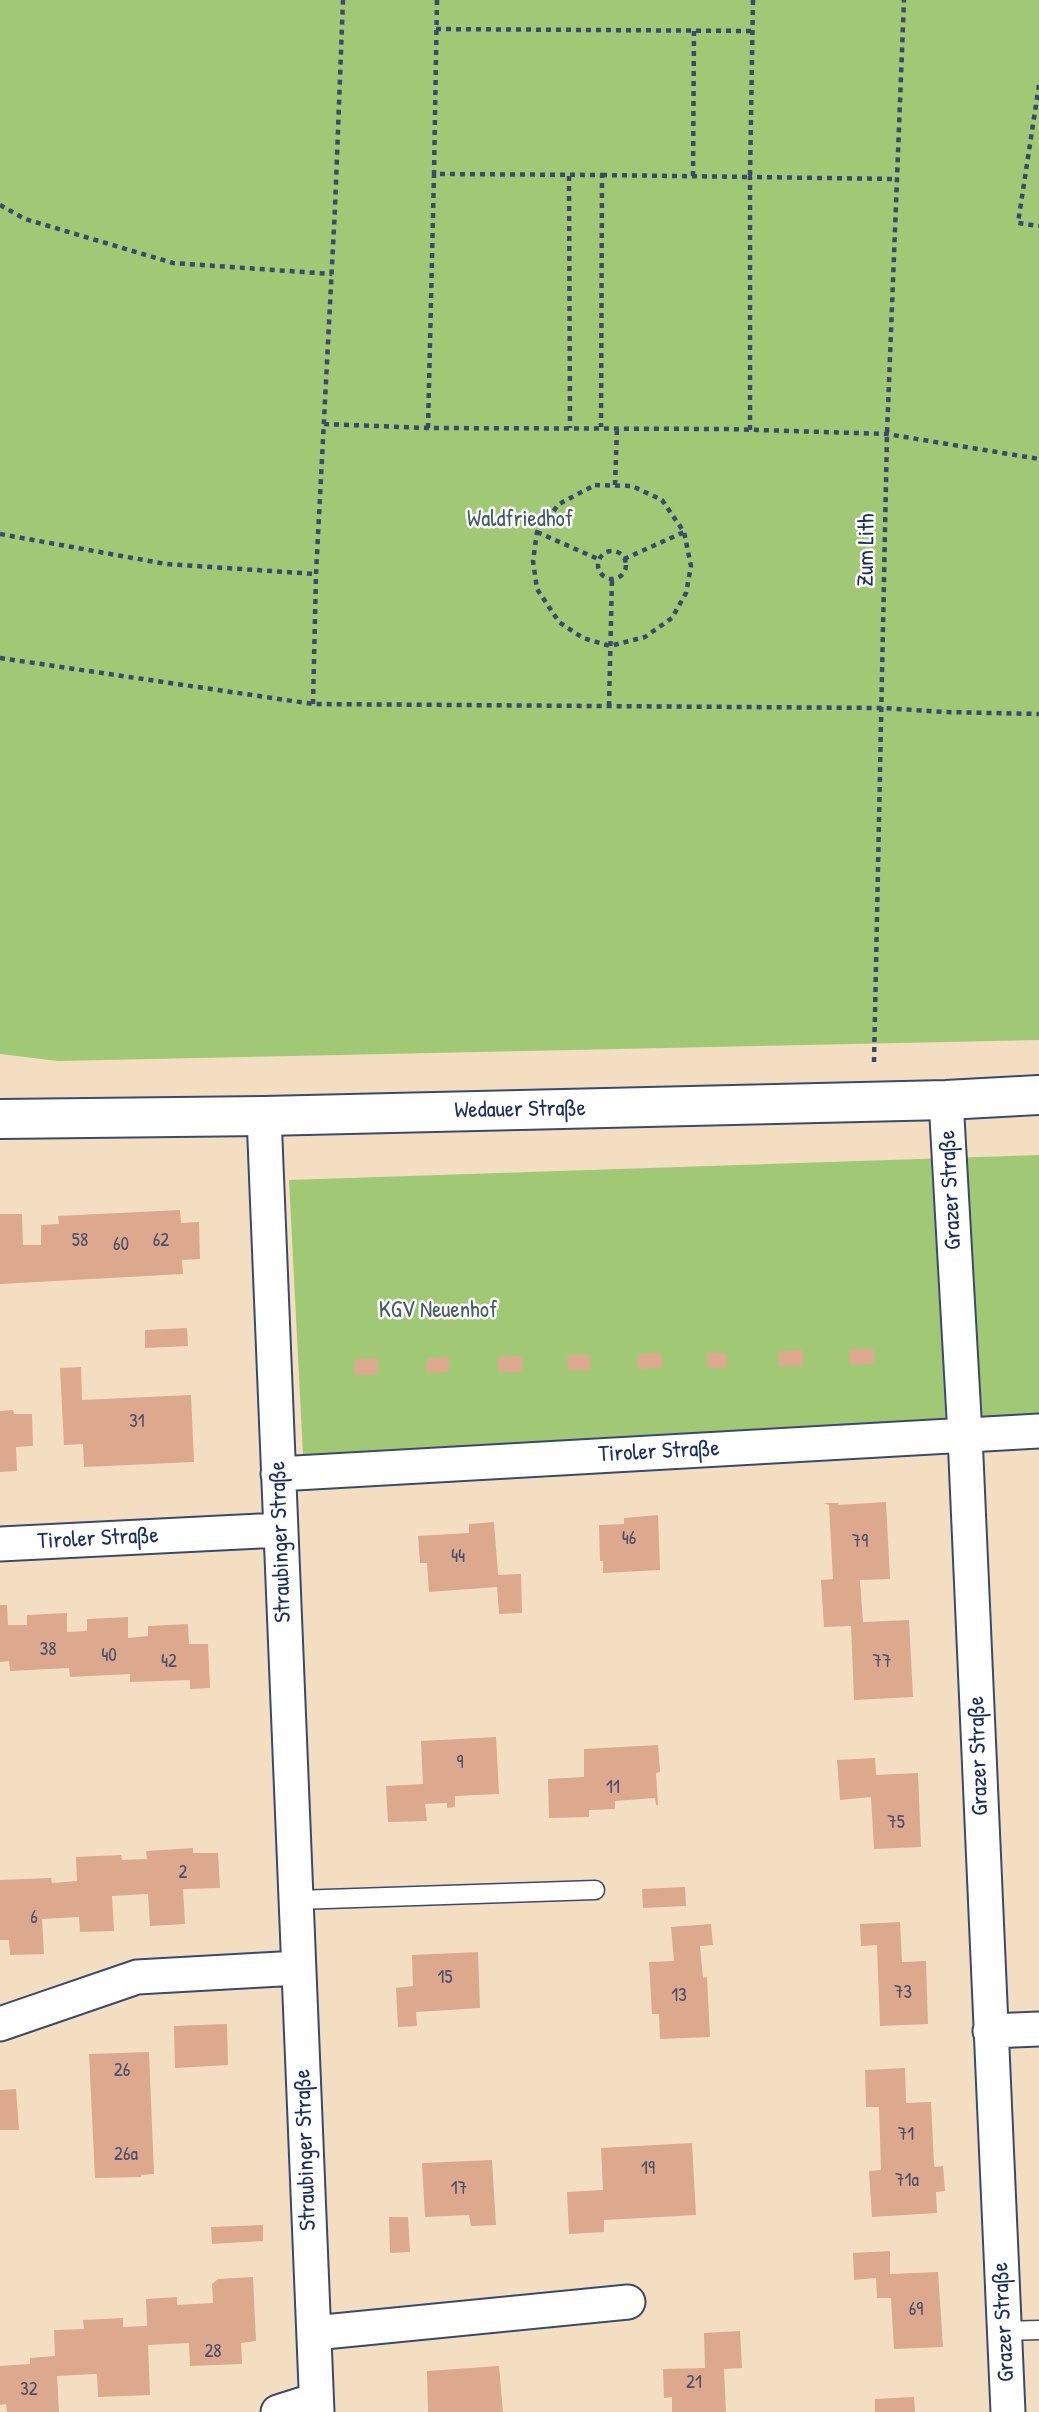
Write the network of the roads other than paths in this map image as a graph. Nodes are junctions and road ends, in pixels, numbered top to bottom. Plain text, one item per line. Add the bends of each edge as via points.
1 (1039, 1094) edge
2 (946, 1100) junction
3 (264, 1116) junction
4 (0, 1119) edge
5 (1039, 1431) edge
6 (965, 1435) junction
7 (278, 1474) junction
8 (281, 1530) junction
9 (0, 1544) edge
10 (595, 1890) dead end
11 (296, 1900) junction
12 (298, 1968) junction
13 (0, 2024) edge
14 (1039, 2029) edge
15 (990, 2031) junction
16 (628, 2302) dead end
17 (1039, 2330) edge
18 (1004, 2331) junction
19 (314, 2333) junction
20 (316, 2406) edge
21 (278, 2412) edge
22 (1008, 2412) edge

1 - 2 street, Wedauer Straße
2 - 3 street, Wedauer Straße
2 - 6 street, Grazer Straße
3 - 4 street, Wedauer Straße
3 - 7 street, Straubinger Straße
5 - 6 street, Tiroler Straße
6 - 7 street, Tiroler Straße
6 - 15 street, Grazer Straße
7 - 8 street, Straubinger Straße
8 - 9 street, Tiroler Straße
8 - 11 street, Straubinger Straße
10 - 11 lane
11 - 12 street, Straubinger Straße
12 - 13 street via 136,1977
12 - 19 street, Straubinger Straße
14 - 15 street
15 - 18 street, Grazer Straße
16 - 19 street
17 - 18 lane
18 - 22 street, Grazer Straße
19 - 20 street, Straubinger Straße
20 - 21 street, Straubinger Straße

